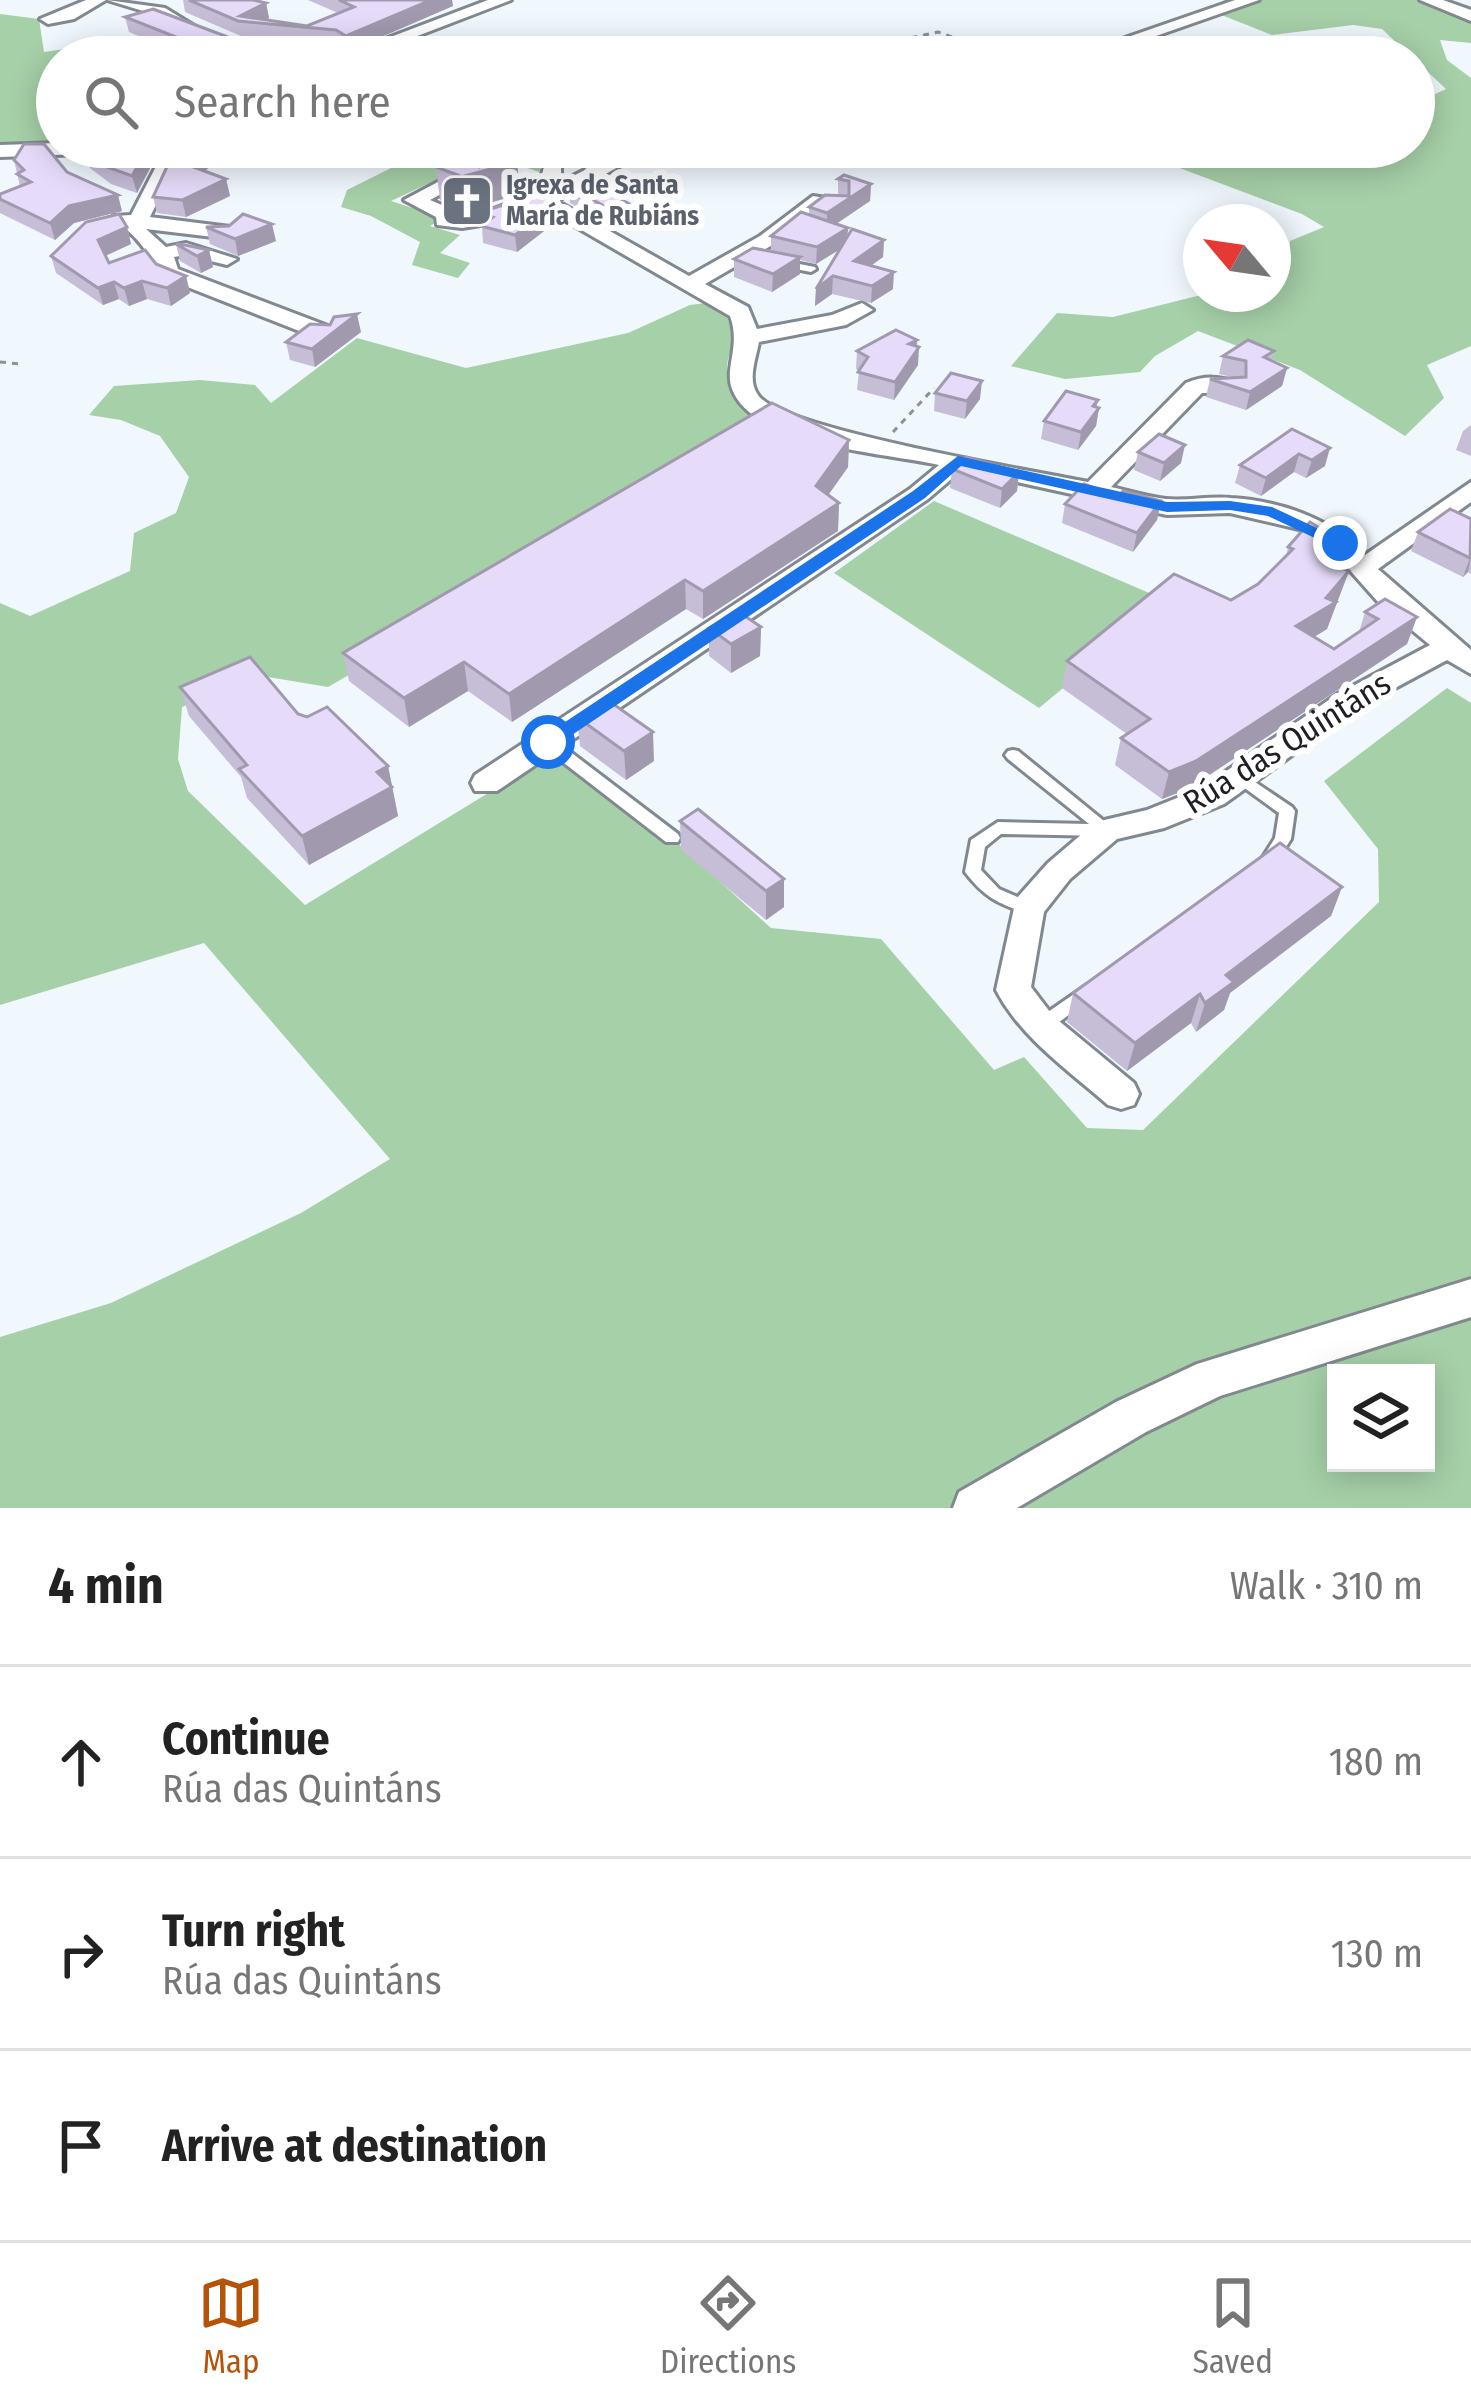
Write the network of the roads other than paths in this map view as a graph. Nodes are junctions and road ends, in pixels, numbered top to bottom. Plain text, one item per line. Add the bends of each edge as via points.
1 (98, 0) edge
2 (115, 0) edge
3 (503, 0) edge
4 (1251, 0) edge
5 (1428, 0) edge
6 (1471, 16) edge
7 (48, 19) dead end
8 (211, 35) edge
9 (412, 36) edge
10 (1142, 36) edge
11 (0, 151) edge
12 (36, 157) edge
13 (164, 168) edge
14 (553, 168) edge
15 (599, 168) edge
16 (451, 181) edge
17 (547, 192) junction
18 (112, 199) edge
19 (838, 205) edge
20 (139, 213) junction
21 (93, 225) edge
22 (230, 232) edge
23 (162, 254) junction
24 (227, 260) dead end
25 (776, 262) edge
26 (811, 269) dead end
27 (690, 284) junction
28 (862, 310) dead end
29 (326, 333) edge
30 (749, 338) junction
31 (1230, 387) edge
32 (958, 461) junction
33 (1471, 490) edge
34 (1093, 491) junction
35 (1363, 567) junction
36 (1460, 656) edge
37 (548, 742) junction
38 (1013, 755) dead end
39 (1240, 777) junction
40 (486, 783) dead end
41 (1107, 830) junction
42 (672, 838) dead end
43 (1259, 866) edge
44 (1028, 908) junction
45 (1096, 986) edge
46 (1041, 1026) junction
47 (1120, 1094) dead end
48 (1471, 1298) edge
49 (975, 1508) edge

1 - 7 street
2 - 8 street
3 - 9 street
4 - 10 street
5 - 6 street
11 - 12 street
13 - 20 street
14 - 17 street
15 - 17 street
16 - 17 street via 414,200 455,225 495,218
17 - 27 street via 555,210
18 - 20 street
19 - 27 street via 820,200 749,256
20 - 21 street
20 - 22 street
20 - 23 street via 134,229
23 - 24 street via 186,249
23 - 29 street via 178,278
25 - 26 lane
27 - 30 street via 740,312
28 - 30 street
30 - 32 street, Rúa das Quintáns via 740,382 750,404 800,428
31 - 34 street via 1194,388
32 - 34 street, Rúa das Quintáns
32 - 37 street
33 - 35 street
34 - 35 street, Rúa das Quintáns via 1167,507 1272,512 1326,534
35 - 36 street, Rúa das Quintáns
36 - 39 street, Rúa das Quintáns via 1346,702
37 - 40 street
37 - 42 lane
38 - 41 lane
39 - 41 street, Rúa das Quintáns via 1153,820
39 - 43 lane via 1287,811 1277,853
41 - 44 street, Rúa das Quintáns
41 - 44 lane via 998,828 977,844 973,872 993,893
44 - 46 street via 1012,990
45 - 46 lane
46 - 47 street
48 - 49 street via 1212,1378

